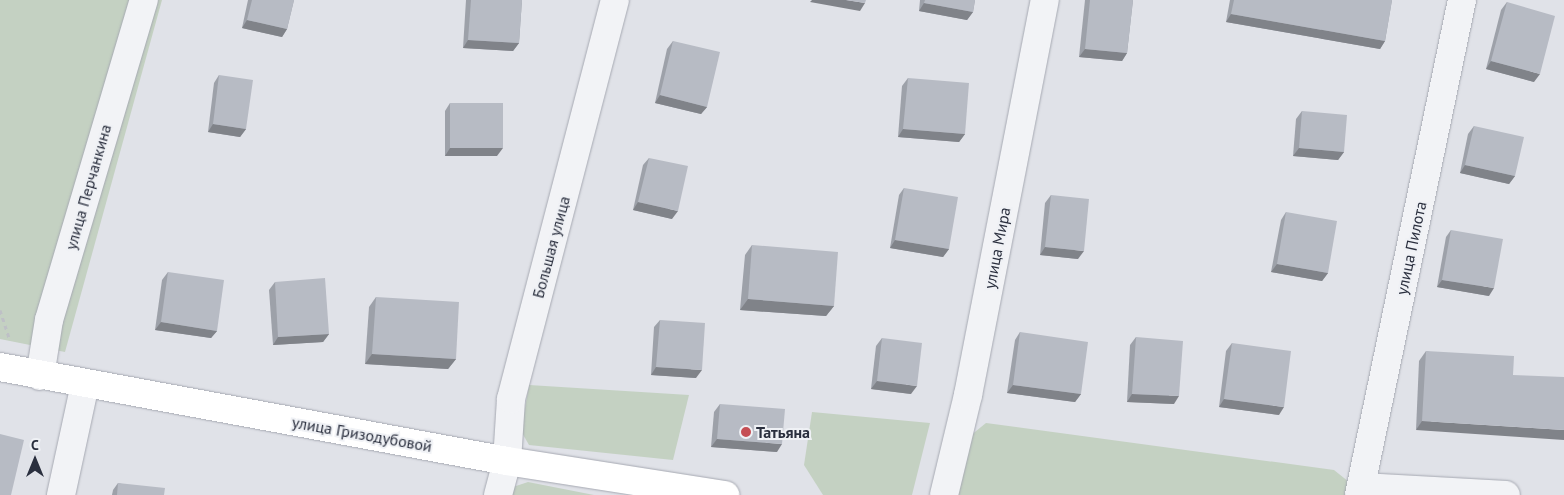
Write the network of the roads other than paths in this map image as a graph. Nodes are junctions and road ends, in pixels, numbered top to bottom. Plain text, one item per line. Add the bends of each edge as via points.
1 (144, 0) edge
2 (615, 0) edge
3 (1045, 0) edge
4 (1462, 0) edge
5 (0, 367) edge
6 (40, 376) junction
7 (86, 384) junction
8 (507, 461) junction
9 (1360, 491) edge
10 (61, 495) edge
11 (498, 495) edge
12 (725, 495) edge
13 (944, 495) edge
14 (1506, 495) edge

1 - 6 street, улица Перчанкина via 50,320
2 - 8 street, Большая улица via 511,400
3 - 13 street, улица Мира via 968,395
4 - 9 street, улица Пилота
5 - 6 street, улица Гризодубовой
6 - 7 street, улица Гризодубовой
7 - 8 street, улица Гризодубовой
7 - 10 street
8 - 11 street, Большая улица
8 - 12 street, улица Гризодубовой
9 - 14 street

